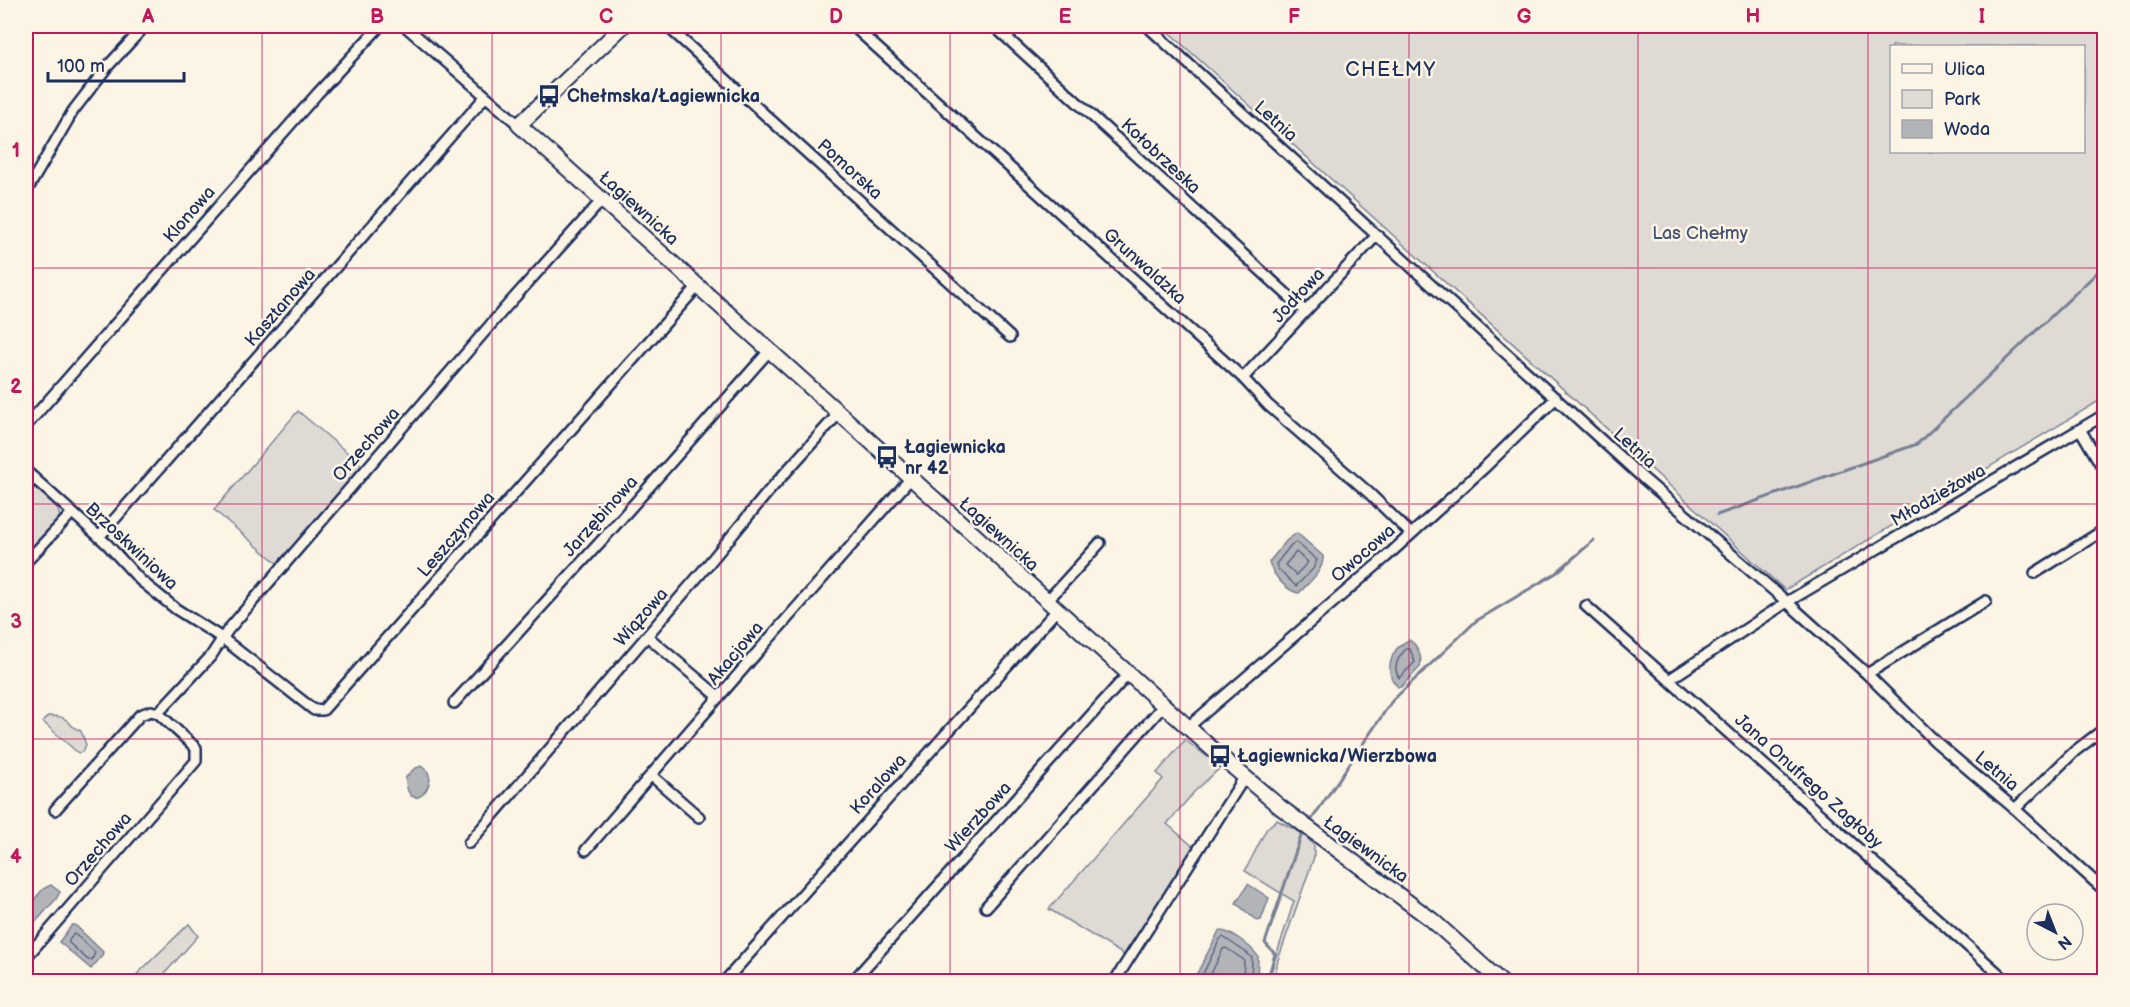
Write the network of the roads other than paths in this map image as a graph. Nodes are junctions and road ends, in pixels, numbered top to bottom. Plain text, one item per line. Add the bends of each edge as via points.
1 (145, 26) edge
2 (380, 26) edge
3 (405, 26) edge
4 (623, 26) edge
5 (667, 26) edge
6 (853, 26) edge
7 (994, 26) edge
8 (1147, 26) edge
9 (485, 97) junction
10 (519, 125) junction
11 (26, 192) edge
12 (603, 200) junction
13 (1377, 236) junction
14 (698, 286) junction
15 (1305, 311) junction
16 (1010, 337) dead end
17 (770, 351) junction
18 (1243, 378) junction
19 (1556, 398) junction
20 (839, 413) junction
21 (2104, 415) edge
22 (26, 426) edge
23 (2079, 429) junction
24 (2104, 470) edge
25 (26, 471) edge
26 (34, 478) junction
27 (911, 478) junction
28 (26, 488) edge
29 (72, 513) junction
30 (2104, 530) edge
31 (1411, 534) junction
32 (99, 537) junction
33 (1100, 543) dead end
34 (26, 562) edge
35 (2035, 573) dead end
36 (1986, 601) dead end
37 (1787, 602) junction
38 (1052, 605) junction
39 (1586, 606) dead end
40 (647, 636) junction
41 (222, 638) junction
42 (1128, 674) junction
43 (1867, 674) junction
44 (1670, 679) junction
45 (719, 697) junction
46 (454, 703) dead end
47 (1163, 706) junction
48 (158, 713) junction
49 (1188, 728) junction
50 (2104, 729) edge
51 (652, 776) junction
52 (1244, 778) junction
53 (2015, 809) junction
54 (55, 810) dead end
55 (699, 817) dead end
56 (469, 843) dead end
57 (586, 850) dead end
58 (2104, 890) edge
59 (986, 908) dead end
60 (29, 954) dead end
61 (724, 981) edge
62 (852, 981) edge
63 (1114, 981) edge
64 (1501, 981) edge
65 (2008, 981) edge

1 - 11 street via 73,111
2 - 22 street, Klonowa
3 - 9 street, Łagiewnicka
4 - 10 street
5 - 16 street, Pomorska
6 - 18 street, Grunwaldzka
7 - 15 street, Kołobrzeska
8 - 13 street, Letnia
9 - 10 street, Łagiewnicka
9 - 32 street, Kasztanowa
10 - 12 street, Łagiewnicka
12 - 14 street, Łagiewnicka
12 - 41 street, Orzechowa via 505,308
13 - 15 street, Jodłowa
13 - 19 street, Letnia
14 - 17 street, Łagiewnicka
14 - 41 street, Leszczynowa via 326,708 314,710
15 - 18 street, Jodłowa
17 - 20 street, Łagiewnicka
17 - 46 street, Jarzębinowa
18 - 31 street, Grunwaldzka
19 - 31 street, Owocowa
19 - 37 street, Letnia
20 - 27 street, Łagiewnicka
20 - 40 street, Wiązowa
21 - 23 street, Młodzieżowa
23 - 24 street
23 - 37 street, Młodzieżowa
25 - 26 street, Brzoskwiniowa
26 - 28 street
26 - 29 street, Brzoskwiniowa
27 - 38 street, Łagiewnicka
27 - 45 street, Akacjowa
29 - 32 street, Brzoskwiniowa
29 - 34 street
30 - 35 street
31 - 49 street, Owocowa
32 - 41 street, Brzoskwiniowa via 140,580
33 - 38 street
36 - 43 street
37 - 43 street, Letnia
37 - 44 street, Młodzieżowa
38 - 42 street, Łagiewnicka
38 - 61 street, Koralowa
39 - 44 street, Jana Onufrego Zagłoby
40 - 45 street
40 - 56 street, Wiązowa
41 - 48 street, Orzechowa via 216,651
42 - 47 street, Łagiewnicka
42 - 62 street, Wierzbowa
43 - 53 street, Letnia via 1936,742
44 - 65 street, Jana Onufrego Zagłoby
45 - 51 street, Akacjowa
47 - 49 street, Łagiewnicka
47 - 59 street
48 - 54 street, Orzechowa via 140,715
48 - 60 street, Orzechowa via 196,748 196,761
49 - 52 street, Łagiewnicka
50 - 53 street via 2075,751
51 - 55 street
51 - 57 street, Akacjowa
52 - 63 street
52 - 64 street, Łagiewnicka via 1432,920
53 - 58 street, Letnia

